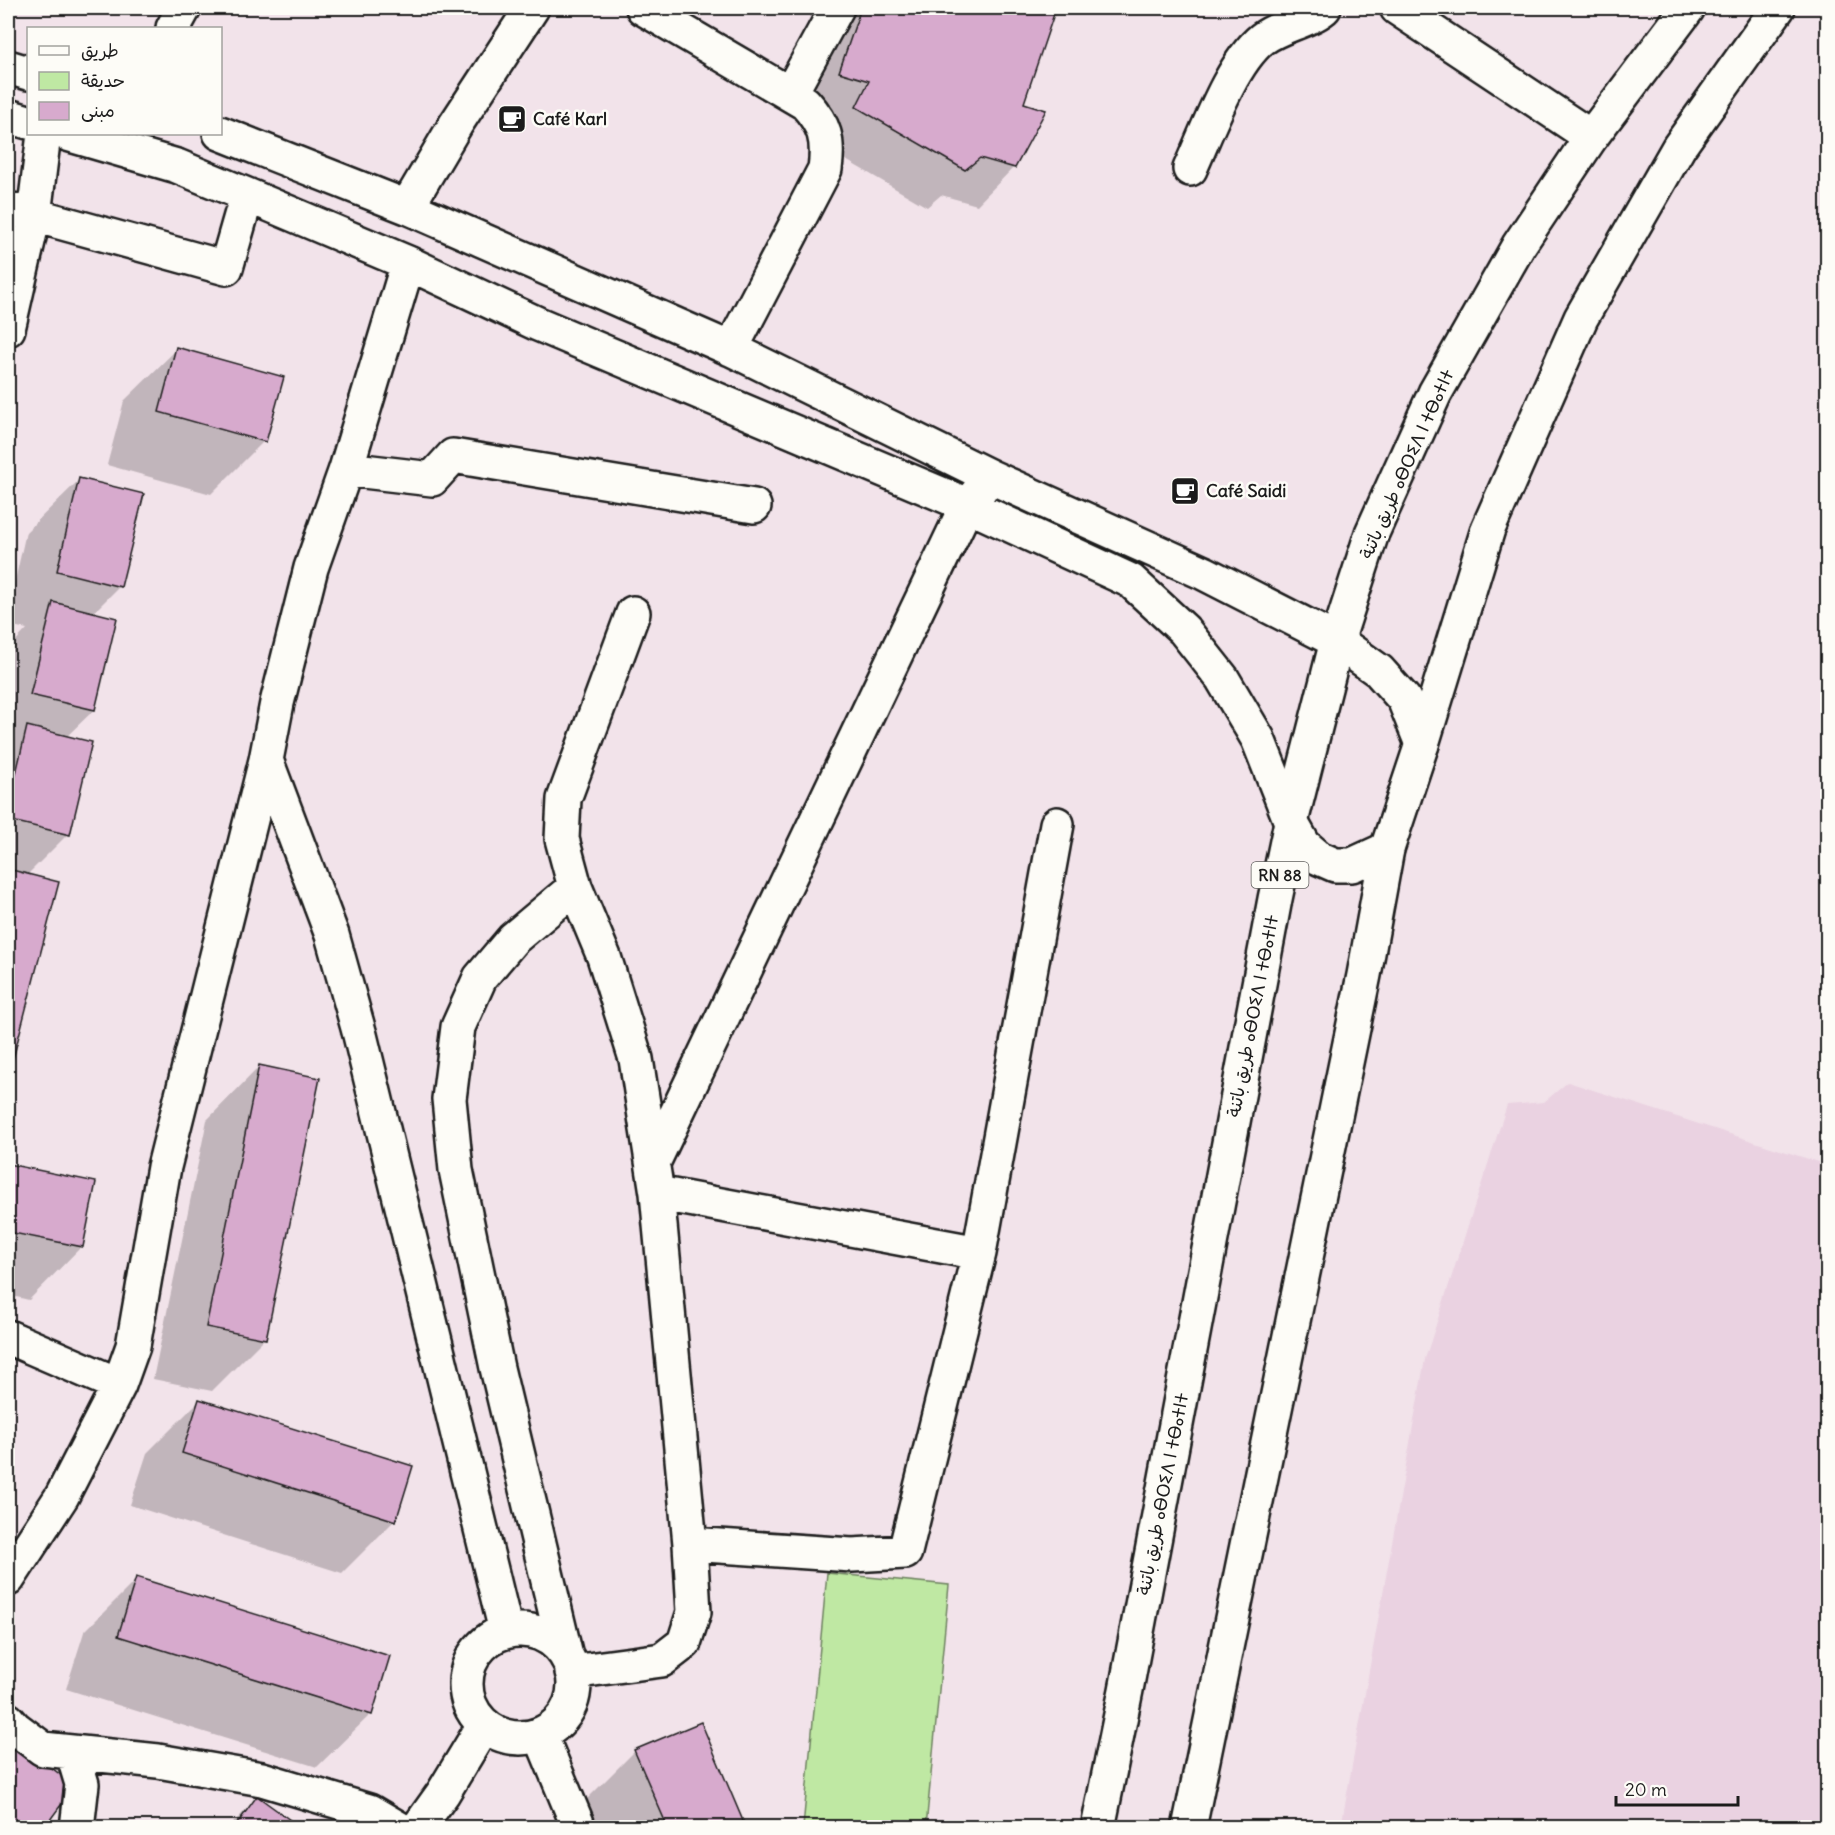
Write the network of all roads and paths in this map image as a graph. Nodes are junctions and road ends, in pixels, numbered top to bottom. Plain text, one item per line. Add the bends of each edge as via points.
1 (184, 8) edge
2 (532, 8) edge
3 (643, 8) edge
4 (837, 8) edge
5 (1324, 8) edge
6 (1396, 8) edge
7 (1688, 8) edge
8 (1778, 8) edge
9 (174, 27) edge
10 (8, 67) edge
11 (27, 73) edge
12 (790, 94) junction
13 (8, 117) edge
14 (27, 122) edge
15 (222, 134) edge
16 (44, 135) edge
17 (75, 135) edge
18 (1591, 137) junction
19 (121, 141) edge
20 (1190, 169) dead end
21 (247, 195) junction
22 (407, 207) junction
23 (21, 212) edge
24 (408, 262) junction
25 (8, 329) edge
26 (731, 349) junction
27 (345, 469) junction
28 (991, 477) junction
29 (754, 506) dead end
30 (967, 506) junction
31 (633, 613) dead end
32 (1337, 641) junction
33 (1422, 744) junction
34 (266, 760) junction
35 (1291, 822) junction
36 (1057, 824) dead end
37 (1387, 849) junction
38 (575, 887) junction
39 (655, 1178) junction
40 (979, 1253) junction
41 (8, 1337) edge
42 (120, 1385) junction
43 (690, 1544) junction
44 (8, 1579) edge
45 (506, 1631) junction
46 (569, 1664) junction
47 (8, 1720) edge
48 (484, 1725) junction
49 (540, 1734) junction
50 (73, 1754) junction
51 (77, 1827) edge
52 (398, 1827) edge
53 (418, 1827) edge
54 (579, 1827) edge
55 (1098, 1827) edge
56 (1189, 1827) edge

1 - 9 street
2 - 22 street
3 - 12 street
4 - 12 street
5 - 20 street via 1262,40 1239,64
6 - 18 street
7 - 18 street, طريق باتنة ⴰⴱⵔⵉⴷ ⵏ ⵜⴱⴰⵜⵏⵜ / RN 88
8 - 33 street via 1679,147 1581,318 1488,530
10 - 11 street
12 - 26 street via 818,117 828,152 825,169
13 - 14 street
15 - 22 street
16 - 23 street
17 - 19 street
18 - 32 street, طريق باتنة ⴰⴱⵔⵉⴷ ⵏ ⵜⴱⴰⵜⵏⵜ / RN 88 via 1519,245 1435,393 1372,533
19 - 21 street
21 - 23 street via 226,268
21 - 24 street
22 - 26 street
23 - 25 street
24 - 27 street
24 - 30 street via 538,324
26 - 28 street
27 - 29 street via 432,479 453,456
27 - 34 street via 311,568
28 - 30 street
28 - 32 street via 1204,573
30 - 35 street via 1131,581 1184,630 1222,678 1258,739
30 - 39 street
31 - 38 street via 564,799 562,839
32 - 33 street via 1392,684 1404,699
32 - 35 street, طريق باتنة ⴰⴱⵔⵉⴷ ⵏ ⵜⴱⴰⵜⵏⵜ / RN 88
33 - 37 street
34 - 42 street via 164,1167 133,1346
34 - 45 street via 332,934
35 - 37 street via 1304,845 1319,858 1335,864 1352,866
35 - 55 street, طريق باتنة ⴰⴱⵔⵉⴷ ⵏ ⵜⴱⴰⵜⵏⵜ / RN 88
36 - 40 street
37 - 56 street
38 - 39 street via 604,957 636,1059
38 - 46 street via 513,939 480,978 458,1027 449,1099 456,1170 497,1368
39 - 40 street
39 - 43 street
40 - 43 street via 905,1552 852,1555
41 - 42 street
42 - 44 street via 62,1496
43 - 46 street via 694,1612 684,1643 662,1660
45 - 46 street via 540,1633 555,1642
45 - 48 street via 489,1639 475,1653 467,1671 466,1691 472,1709
46 - 49 street via 573,1691 568,1709 556,1724
47 - 50 street via 43,1749
48 - 49 street via 501,1735 521,1738
48 - 53 street via 443,1794
49 - 54 street
50 - 51 street via 82,1784
50 - 52 street via 158,1761 262,1779 369,1811

